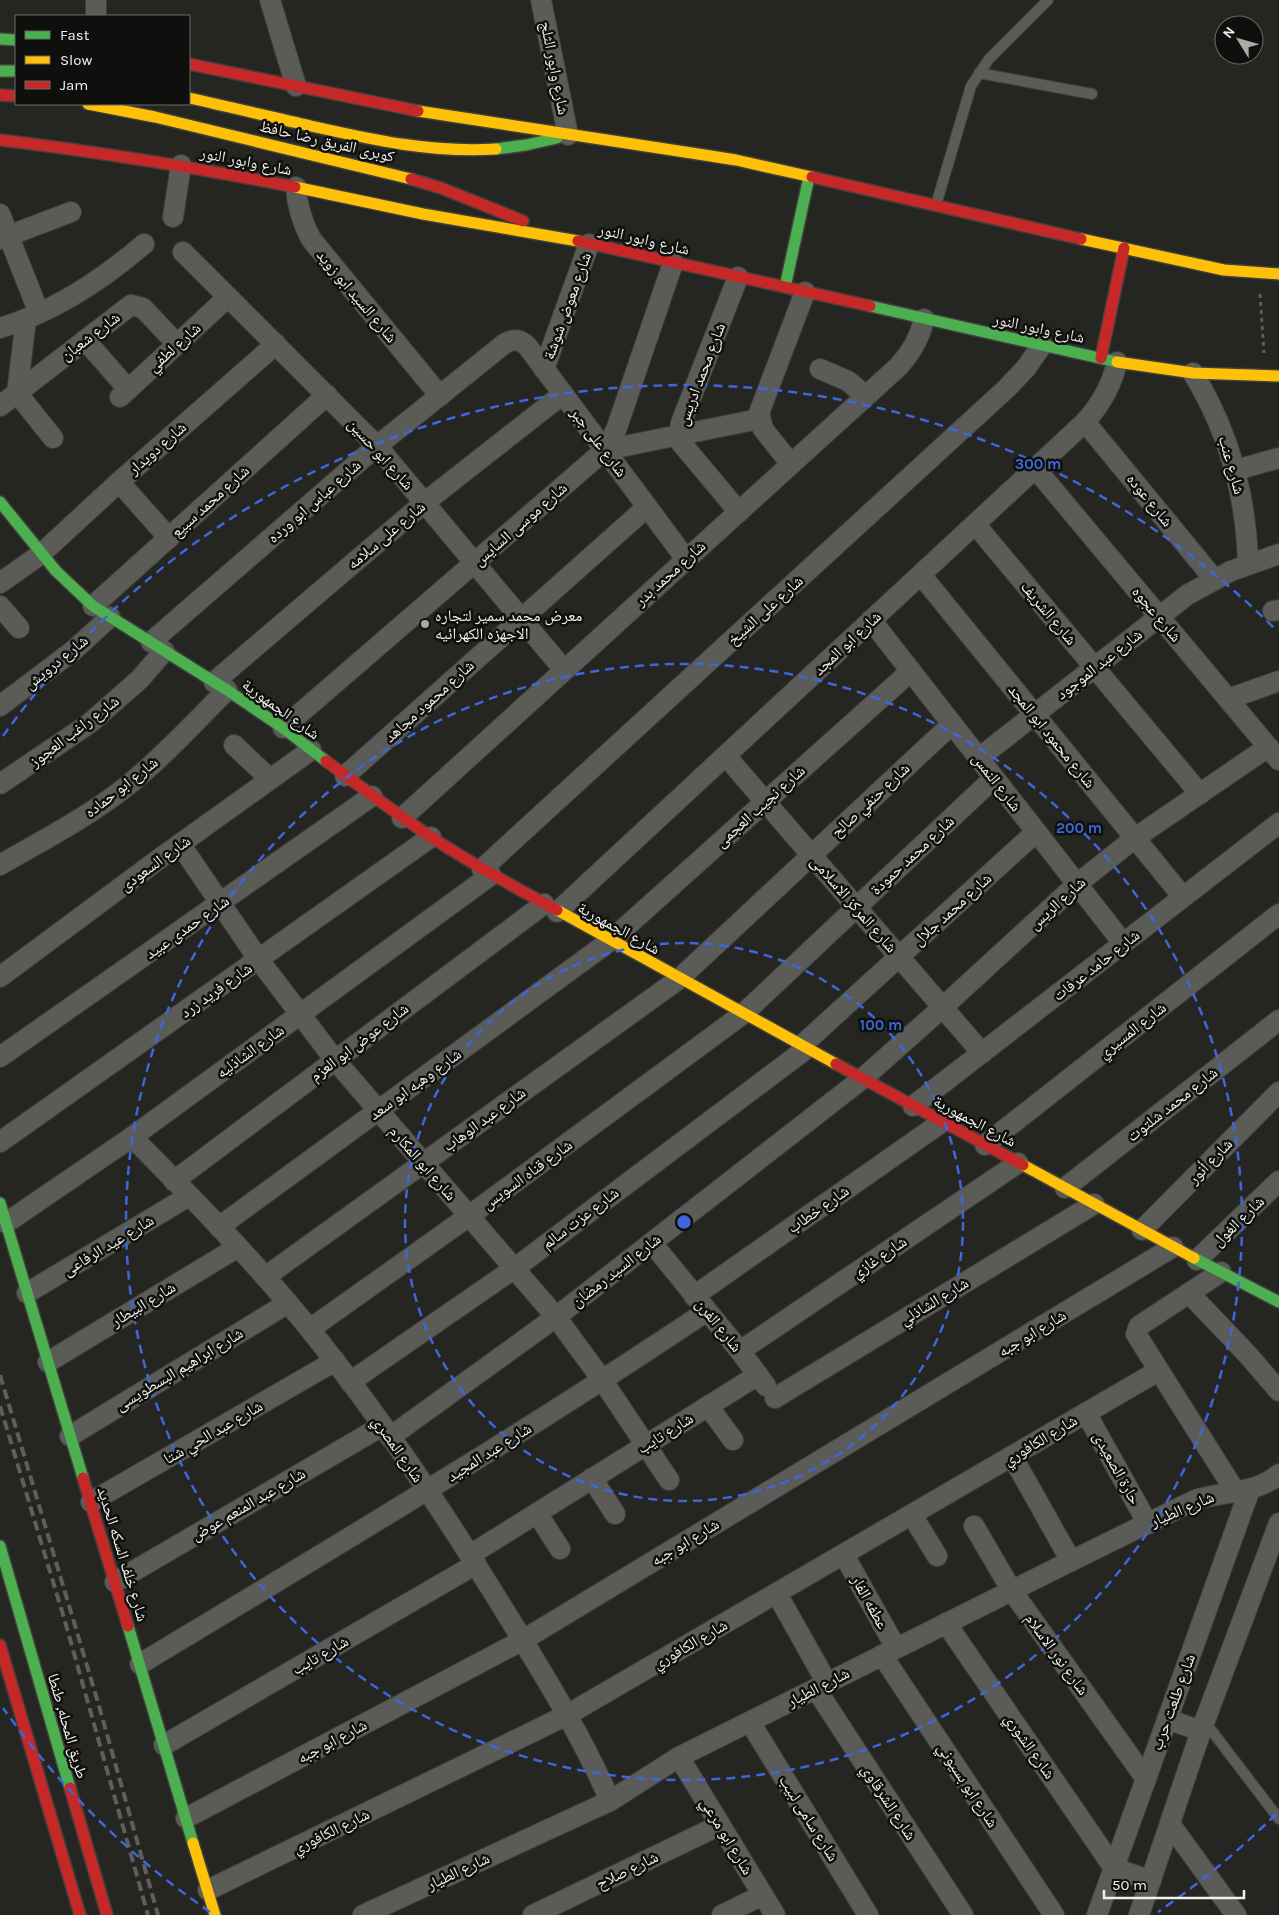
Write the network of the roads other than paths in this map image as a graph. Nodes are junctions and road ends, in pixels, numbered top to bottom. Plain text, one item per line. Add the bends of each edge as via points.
1 (96, 0) edge
2 (270, 0) edge
3 (541, 0) edge
4 (1048, 0) edge
5 (96, 15) edge
6 (0, 39) edge
7 (15, 40) edge
8 (190, 64) edge
9 (0, 71) edge
10 (15, 71) edge
11 (978, 72) junction
12 (296, 86) junction
13 (1092, 94) dead end
14 (0, 95) edge
15 (15, 96) edge
16 (190, 98) edge
17 (93, 105) edge
18 (568, 135) junction
19 (0, 140) edge
20 (181, 164) junction
21 (809, 177) junction
22 (296, 186) junction
23 (936, 206) junction
24 (71, 212) dead end
25 (0, 214) edge
26 (173, 217) dead end
27 (551, 235) junction
28 (4, 238) edge
29 (144, 244) dead end
30 (589, 244) junction
31 (1124, 248) junction
32 (183, 252) dead end
33 (673, 263) junction
34 (1279, 274) edge
35 (738, 277) junction
36 (785, 287) junction
37 (805, 292) junction
38 (228, 297) junction
39 (33, 316) junction
40 (924, 319) junction
41 (0, 328) edge
42 (85, 340) junction
43 (177, 344) junction
44 (276, 344) junction
45 (504, 344) joint
46 (1042, 346) junction
47 (1109, 360) junction
48 (544, 369) junction
49 (820, 369) dead end
50 (1193, 373) junction
51 (1279, 376) edge
52 (17, 393) junction
53 (563, 394) junction
54 (327, 395) junction
55 (440, 396) junction
56 (866, 396) junction
57 (0, 406) edge
58 (759, 419) junction
59 (1086, 422) junction
60 (679, 435) junction
61 (53, 438) dead end
62 (377, 446) junction
63 (605, 450) junction
64 (1279, 458) edge
65 (792, 464) junction
66 (1036, 468) junction
67 (1236, 470) junction
68 (119, 482) junction
69 (0, 502) edge
70 (424, 502) junction
71 (648, 507) junction
72 (739, 512) junction
73 (975, 524) junction
74 (169, 538) junction
75 (41, 554) junction
76 (1279, 554) edge
77 (686, 559) junction
78 (474, 563) junction
79 (1248, 563) junction
80 (920, 575) junction
81 (1214, 579) junction
82 (0, 583) edge
83 (0, 606) edge
84 (93, 606) junction
85 (110, 617) junction
86 (1159, 617) junction
87 (521, 619) junction
88 (871, 620) junction
89 (18, 628) dead end
90 (157, 647) junction
91 (1095, 667) junction
92 (564, 670) junction
93 (910, 671) junction
94 (1279, 681) edge
95 (220, 686) junction
96 (1228, 700) junction
97 (0, 706) edge
98 (1034, 714) junction
99 (952, 724) junction
100 (283, 728) junction
101 (234, 745) dead end
102 (311, 750) junction
103 (1274, 754) edge
104 (726, 756) junction
105 (979, 758) junction
106 (345, 776) junction
107 (994, 778) junction
108 (270, 779) junction
109 (0, 784) edge
110 (1200, 794) junction
111 (372, 796) junction
112 (766, 802) junction
113 (402, 818) junction
114 (1279, 823) edge
115 (1036, 832) junction
116 (431, 837) junction
117 (1135, 838) junction
118 (180, 844) junction
119 (811, 854) junction
120 (0, 865) edge
121 (486, 872) junction
122 (1077, 884) junction
123 (1183, 897) junction
124 (220, 904) junction
125 (856, 907) junction
126 (550, 908) junction
127 (1279, 914) edge
128 (610, 941) junction
129 (1123, 943) junction
130 (899, 956) junction
131 (259, 960) junction
132 (0, 977) edge
133 (679, 979) junction
134 (943, 1007) junction
135 (299, 1014) junction
136 (743, 1014) junction
137 (1279, 1020) edge
138 (804, 1047) junction
139 (982, 1053) junction
140 (0, 1057) edge
141 (335, 1060) junction
142 (862, 1079) junction
143 (1279, 1092) edge
144 (913, 1106) junction
145 (378, 1111) junction
146 (942, 1122) junction
147 (132, 1137) junction
148 (0, 1142) edge
149 (985, 1145) junction
150 (1018, 1163) junction
151 (423, 1164) junction
152 (174, 1181) junction
153 (1279, 1181) edge
154 (1065, 1188) junction
155 (189, 1196) junction
156 (0, 1203) edge
157 (1094, 1204) junction
158 (469, 1216) junction
159 (6, 1223) junction
160 (220, 1227) junction
161 (1142, 1230) junction
162 (652, 1244) junction
163 (238, 1247) junction
164 (1173, 1247) junction
165 (1197, 1260) junction
166 (515, 1268) junction
167 (1221, 1272) junction
168 (265, 1277) junction
169 (27, 1293) junction
170 (1190, 1293) junction
171 (1279, 1302) edge
172 (288, 1303) junction
173 (701, 1303) junction
174 (556, 1317) junction
175 (310, 1329) junction
176 (740, 1351) junction
177 (335, 1361) junction
178 (48, 1362) junction
179 (1158, 1370) junction
180 (758, 1375) junction
181 (603, 1381) junction
182 (350, 1382) junction
183 (1279, 1391) edge
184 (778, 1404) joint
185 (708, 1406) junction
186 (1086, 1413) junction
187 (386, 1431) junction
188 (70, 1436) junction
189 (732, 1440) dead end
190 (645, 1444) junction
191 (1012, 1456) junction
192 (1279, 1474) edge
193 (592, 1478) junction
194 (669, 1480) dead end
195 (1242, 1490) junction
196 (427, 1491) junction
197 (90, 1502) junction
198 (537, 1513) junction
199 (615, 1514) dead end
200 (912, 1515) junction
201 (1279, 1523) edge
202 (1148, 1524) junction
203 (974, 1526) dead end
204 (0, 1546) edge
205 (560, 1549) dead end
206 (844, 1555) junction
207 (937, 1556) dead end
208 (473, 1559) junction
209 (1071, 1561) junction
210 (115, 1582) junction
211 (1012, 1591) junction
212 (777, 1594) junction
213 (946, 1624) junction
214 (523, 1640) junction
215 (0, 1645) edge
216 (889, 1652) junction
217 (140, 1664) junction
218 (821, 1686) junction
219 (36, 1700) junction
220 (16, 1702) junction
221 (567, 1716) junction
222 (1167, 1719) junction
223 (750, 1722) junction
224 (1203, 1727) junction
225 (164, 1745) junction
226 (679, 1757) junction
227 (61, 1760) junction
228 (35, 1767) junction
229 (1146, 1778) junction
230 (610, 1801) junction
231 (186, 1818) junction
232 (1279, 1820) edge
233 (1170, 1824) junction
234 (720, 1825) junction
235 (1114, 1868) junction
236 (1151, 1881) junction
237 (208, 1890) junction
238 (763, 1895) junction
239 (375, 1912) edge
240 (1141, 1913) edge
241 (80, 1915) edge
242 (107, 1915) edge
243 (215, 1915) edge
244 (533, 1915) edge
245 (722, 1915) edge
246 (775, 1915) edge
247 (868, 1915) edge
248 (963, 1915) edge
249 (1054, 1915) edge
250 (1097, 1915) edge
251 (1236, 1915) edge

1 - 5 street
2 - 12 street
3 - 18 street, شارع وابور الثلج
4 - 11 lane
6 - 7 main road
8 - 12 main road
9 - 10 main road
11 - 13 lane
11 - 23 lane
12 - 18 main road via 430,113
14 - 15 main road
16 - 18 main road, كوبرى الفريق رضا حافظ via 364,138 451,151 524,147
17 - 27 main road, كوبرى الفريق رضا حافظ via 403,176 479,202
18 - 21 main road via 662,147
19 - 20 main road, شارع وابور النور
20 - 22 main road, شارع وابور النور
20 - 26 street
21 - 23 main road
21 - 36 main road
22 - 27 main road, شارع وابور النور via 423,214
22 - 55 street, شارع السيد ابو زويد via 302,222 311,239
23 - 31 main road
24 - 28 street
25 - 28 street
27 - 30 main road, شارع وابور النور
28 - 39 street
29 - 39 street via 94,283
30 - 33 main road, شارع وابور النور
30 - 48 street, شارع معوض شوشة
31 - 34 main road via 1190,264
31 - 47 main road
32 - 38 street, شارع ابو حسين
33 - 35 main road, شارع وابور النور
33 - 63 street, شارع موسى السايس via 616,430
35 - 36 main road, شارع وابور النور
35 - 60 street, شارع محمد ادريس
36 - 37 main road, شارع وابور النور
37 - 40 main road, شارع وابور النور
37 - 58 street via 762,402
38 - 43 street, شارع لطفي
38 - 44 street, شارع ابو حسين
39 - 41 street
39 - 52 street
40 - 46 main road, شارع وابور النور
40 - 56 street, شارع محمد بدر via 918,339 906,358
42 - 43 street, شارع شعبان via 136,305 143,308
42 - 43 street, شارع لطفي via 124,393
42 - 52 street, شارع شعبان
44 - 54 street, شارع ابو حسين
44 - 68 street, شارع دويدار
45 - 48 street, شارع على جبر via 514,340 525,343
45 - 55 street, شارع عباس ابو ورده
46 - 47 main road, شارع وابور النور
46 - 121 street, شارع على الشيخ via 1006,389
47 - 50 main road, شارع وابور النور
47 - 59 street, شارع ابو المجد via 1110,386
48 - 53 street, شارع على جبر
49 - 56 street via 848,381
50 - 51 main road, شارع وابور النور
50 - 67 street, شارع عنب via 1218,419
52 - 57 street, شارع شعبان
52 - 61 street
53 - 63 street, شارع على جبر
53 - 70 street, شارع على سلامه
54 - 62 street, شارع ابو حسين
54 - 74 street, شارع محمد سبيع
55 - 62 street, شارع عباس ابو ورده
56 - 65 street, شارع محمد بدر
58 - 60 street
58 - 65 street via 763,429
59 - 66 street, شارع ابو المجد
59 - 81 street, شارع عوده
60 - 63 street
60 - 72 street, شارع محمد ادريس via 682,444
62 - 70 street, شارع ابو حسين
62 - 90 street, شارع عباس ابو ورده
63 - 71 street, شارع على جبر
63 - 78 street, شارع موسى السايس
64 - 67 street
65 - 72 street, شارع محمد بدر
66 - 73 street, شارع ابو المجد
66 - 86 street, شارع عجوه
67 - 79 street, شارع عنب via 1245,516
68 - 74 street
68 - 75 street, شارع دويدار
69 - 75 main road, شارع الجمهورية
70 - 78 street, شارع ابو حسين
70 - 95 street, شارع على سلامه
71 - 77 street, شارع على جبر
71 - 87 street, شارع محمود مجاهد
72 - 77 street, شارع محمد بدر
73 - 80 street, شارع ابو المجد
73 - 91 street, شارع الشريف
74 - 84 street, شارع محمد سبيع
75 - 82 street, شارع دويدار
75 - 84 main road, شارع الجمهورية
76 - 79 street, شارع عبد الموجود
77 - 92 street, شارع محمد بدر
78 - 87 street, شارع ابو حسين
78 - 100 street, شارع موسى السايس
79 - 81 street, شارع عبد الموجود
80 - 88 street, شارع ابو المجد
80 - 98 street, شارع محمود ابو المجد
81 - 86 street, شارع عبد الموجود
83 - 89 street
84 - 85 main road, شارع الجمهورية
85 - 90 main road, شارع الجمهورية
85 - 97 street, شارع درويش
86 - 91 street, شارع عبد الموجود
86 - 96 street, شارع عجوه
87 - 92 street, شارع ابو حسين
87 - 106 street, شارع محمود مجاهد
88 - 93 street, شارع النمس
88 - 104 street, شارع ابو المجد
90 - 95 main road, شارع الجمهورية
90 - 109 street, شارع راغب العجوز via 140,679 90,723
91 - 98 street, شارع عبد الموجود
91 - 110 street, شارع الشريف
92 - 113 street, شارع محمد بدر
93 - 99 street, شارع النمس
93 - 112 street, شارع نجيب العجمى
94 - 96 street
95 - 100 main road, شارع الجمهورية
95 - 120 street, شارع ابو حماده via 149,768 128,786 82,818
96 - 103 street, شارع عجوه
98 - 105 street, شارع عبد الموجود
98 - 117 street, شارع محمود ابو المجد
99 - 105 street, شارع النمس
99 - 119 street, شارع حنفي صالح
100 - 102 main road, شارع الجمهورية
101 - 108 street
102 - 106 main road, شارع الجمهورية
102 - 108 street, شارع السعودى
103 - 110 street, شارع الريس
104 - 112 street, شارع المركز الاسلامى
104 - 126 street, شارع ابو المجد
105 - 107 street, شارع النمس
106 - 111 main road, شارع الجمهورية
107 - 115 street, شارع النمس
107 - 125 street, شارع محمد حمودة
108 - 118 street, شارع السعودى
110 - 117 street, شارع الريس
111 - 113 main road, شارع الجمهورية
111 - 124 street, شارع حمدى عبيد
112 - 119 street, شارع المركز الاسلامى
112 - 128 street, شارع نجيب العجمى
113 - 116 main road, شارع الجمهورية
114 - 123 street, شارع حامد عرفات
115 - 122 street, شارع النمس
115 - 130 street, شارع محمد جلال
116 - 121 main road, شارع الجمهورية
116 - 131 street, شارع فريد زرد
117 - 122 street, شارع الريس
117 - 123 street, شارع محمود ابو المجد
118 - 124 street, شارع ابو المكارم
118 - 132 street, شارع السعودى
119 - 125 street, شارع المركز الاسلامى
119 - 133 street, شارع حنفي صالح
121 - 126 main road, شارع الجمهورية
121 - 135 street, شارع الشاذليه
122 - 129 street, شارع النمس
122 - 134 street, شارع الريس
123 - 129 street, شارع حامد عرفات
124 - 131 street, شارع ابو المكارم
124 - 140 street, شارع حمدى عبيد
125 - 130 street, شارع المركز الاسلامى
125 - 136 street, شارع محمد حمودة
126 - 128 main road, شارع الجمهورية
126 - 141 street, شارع عوض ابو العزم
127 - 149 street, شارع المسيري
128 - 133 main road, شارع الجمهورية
128 - 145 street, شارع وهبه ابو سعد
129 - 139 street, شارع حامد عرفات
130 - 134 street, شارع المركز الاسلامى
130 - 138 street, شارع محمد جلال
131 - 135 street, شارع ابو المكارم
131 - 148 street, شارع فريد زرد
133 - 136 main road, شارع الجمهورية
133 - 151 street, شارع عبد الوهاب
134 - 139 street, شارع المركز الاسلامى
134 - 142 street, شارع الريس
135 - 141 street, شارع ابو المكارم
135 - 147 street, شارع الشاذليه
136 - 138 main road, شارع الجمهورية
136 - 158 street, شارع قناه السويس
137 - 154 street, شارع محمد شلتوت
138 - 142 main road, شارع الجمهورية
138 - 166 street, شارع عزت سالم
139 - 144 street, شارع حامد عرفات
141 - 145 street, شارع ابو المكارم
141 - 152 street, شارع عوض ابو العزم
142 - 144 main road, شارع الجمهورية
142 - 162 street, شارع السيد رمضان
143 - 161 street, شارع أنور
144 - 146 main road, شارع الجمهورية
145 - 151 street, شارع ابو المكارم
145 - 160 street, شارع وهبه ابو سعد
146 - 149 main road, شارع الجمهورية
146 - 173 street, شارع خطاب
147 - 152 street, شارع المصري
147 - 159 street, شارع الشاذليه
149 - 150 main road, شارع الجمهورية
150 - 154 main road, شارع الجمهورية
150 - 176 street, شارع غازي
151 - 158 street, شارع ابو المكارم
151 - 168 street, شارع عبد الوهاب
152 - 155 street, شارع المصري
153 - 165 street, شارع الغول
154 - 157 main road, شارع الجمهورية
155 - 160 street, شارع المصري
155 - 169 street, شارع عيد الرفاعى
156 - 159 main road, شارع خلف السكه الحديد
157 - 161 main road, شارع الجمهورية
157 - 184 street, شارع الشاذلي
158 - 166 street, شارع ابو المكارم
158 - 175 street, شارع قناه السويس
159 - 169 main road, شارع خلف السكه الحديد
160 - 163 street, شارع المصري
161 - 164 main road, شارع الجمهورية
162 - 173 street, شارع الفرن
162 - 174 street, شارع السيد رمضان
163 - 168 street, شارع المصري
163 - 178 street, شارع البيطار
164 - 165 main road, شارع الجمهورية
164 - 214 street, شارع ابو جبه
165 - 167 main road, شارع الجمهورية
166 - 174 street, شارع ابو المكارم
166 - 182 street, شارع عزت سالم
167 - 170 street
167 - 171 main road, شارع الجمهورية
168 - 172 street, شارع المصري
169 - 178 main road, شارع خلف السكه الحديد
170 - 179 street via 1137,1328 1137,1337
170 - 183 street
172 - 175 street, شارع المصري
172 - 188 street, شارع ابراهيم البسطويسى
173 - 176 street, شارع الفرن
173 - 181 street, شارع عبد المجيد
174 - 181 street, شارع ابو المكارم
174 - 187 street, شارع السيد رمضان
175 - 177 street, شارع المصري
176 - 180 street, شارع الفرن
177 - 182 street, شارع المصري
177 - 197 street, شارع عبد الحي شتا
178 - 188 main road, شارع خلف السكه الحديد
179 - 186 street, شارع الكافوري
179 - 195 street
180 - 184 street, شارع الفرن
180 - 185 street, شارع تايب
181 - 190 street, شارع ابو المكارم
181 - 196 street, شارع عبد المجيد
182 - 187 street, شارع المصري
185 - 189 street
185 - 190 street, شارع تايب
186 - 191 street, شارع الكافوري
186 - 202 street, حارة الصعيدى
187 - 196 street, شارع المصري
187 - 210 street, شارع عبد المنعم عوض
188 - 197 main road, شارع خلف السكه الحديد
190 - 193 street, شارع تايب
190 - 194 street, شارع ابو المكارم
191 - 200 street, شارع الكافوري
191 - 209 street
192 - 195 street, شارع الطيار via 1268,1482
193 - 198 street, شارع تايب
193 - 199 street
195 - 202 street, شارع الطيار via 1195,1500
195 - 222 street, شارع طلعت حرب
196 - 208 street, شارع المصري
196 - 217 street, شارع عبد المجيد
197 - 210 main road, شارع خلف السكه الحديد
198 - 205 street
198 - 208 street, شارع تايب
200 - 206 street, شارع الكافوري
200 - 207 street
201 - 224 street
202 - 209 street, شارع الطيار
203 - 211 street, شارع نور الاسلام
204 - 219 main road, طريق المحله, طنطا
206 - 212 street, شارع الكافوري
206 - 216 street, عطفه الفار
208 - 214 street, شارع المصري
208 - 225 street, شارع تايب
209 - 211 street, شارع الطيار
210 - 217 main road, شارع خلف السكه الحديد
211 - 213 street, شارع الطيار
211 - 229 street, شارع نور الاسلام
212 - 218 street, شارع الشرقاوي
212 - 221 street, شارع الكافوري
213 - 216 street, شارع الطيار
213 - 235 street, شارع الشوري
214 - 221 street, شارع المصري
214 - 231 street, شارع ابو جبه
215 - 220 main road
216 - 218 street, شارع الطيار
216 - 249 street, شارع ابو بسيوني
217 - 225 main road, شارع خلف السكه الحديد
218 - 223 street, شارع الطيار
218 - 248 street, شارع الشرقاوي
219 - 220 main road
219 - 227 main road, طريق المحله, طنطا
220 - 228 main road
221 - 230 street, شارع المصري via 591,1757
221 - 237 street, شارع الكافوري
222 - 224 street
222 - 229 street, شارع طلعت حرب
223 - 226 street, شارع الطيار
223 - 247 street, شارع سامى لبيب
224 - 232 lane
224 - 233 street
225 - 231 main road, شارع خلف السكه الحديد
226 - 230 street, شارع الطيار
226 - 234 street, شارع ابو مرعي
227 - 228 main road via 46,1757
227 - 242 main road, طريق المحله, طنطا
228 - 241 main road
229 - 235 street, شارع طلعت حرب
230 - 239 street, شارع الطيار
231 - 237 main road, شارع خلف السكه الحديد
233 - 236 street
233 - 251 street
234 - 238 street, شارع ابو مرعي
234 - 244 street, شارع صلاح
235 - 236 street
235 - 250 street, شارع طلعت حرب
236 - 240 street
237 - 243 main road, شارع خلف السكه الحديد
238 - 245 street
238 - 246 street, شارع ابو مرعي

